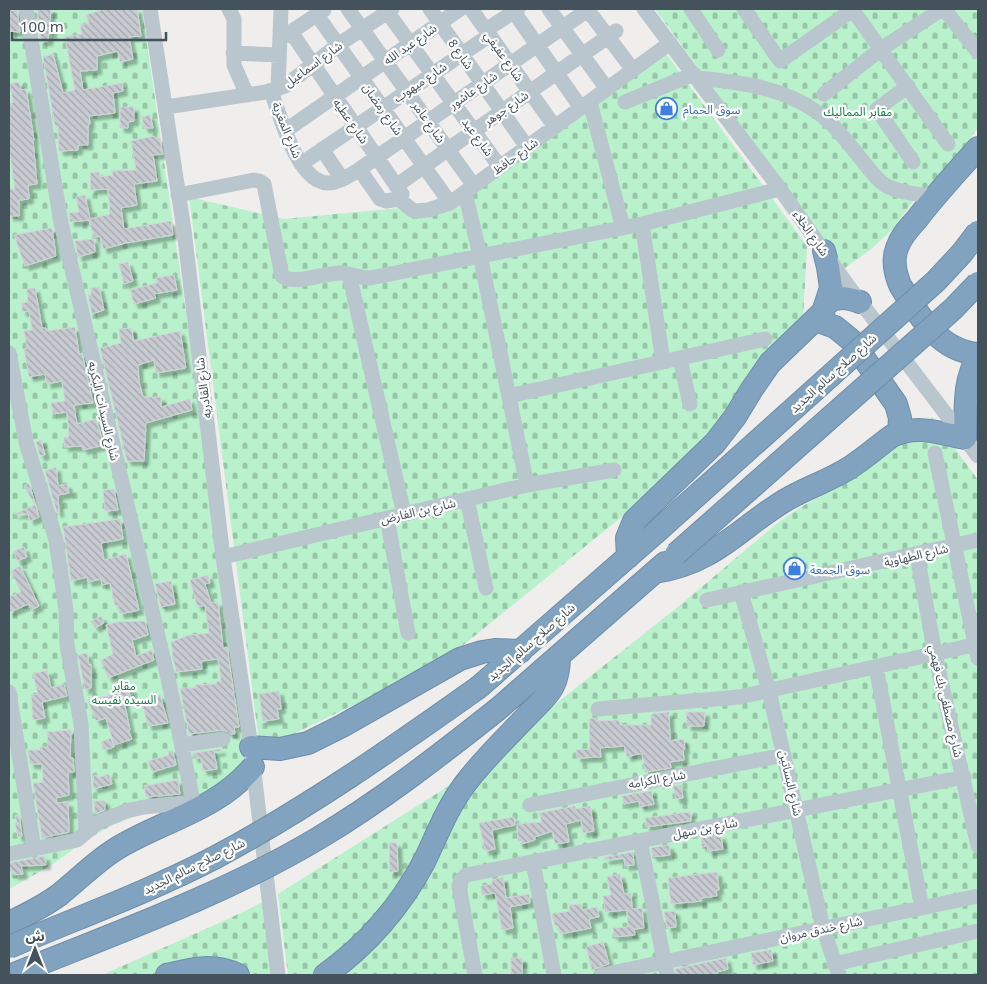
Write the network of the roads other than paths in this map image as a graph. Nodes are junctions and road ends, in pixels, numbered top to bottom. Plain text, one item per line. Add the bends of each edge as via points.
1 (26, 9) edge
2 (150, 9) edge
3 (229, 9) edge
4 (281, 9) edge
5 (348, 9) edge
6 (430, 9) edge
7 (460, 9) edge
8 (471, 9) edge
9 (549, 9) edge
10 (588, 9) edge
11 (644, 9) edge
12 (691, 9) edge
13 (853, 9) edge
14 (943, 9) edge
15 (388, 10) edge
16 (514, 10) edge
17 (751, 11) edge
18 (321, 12) edge
19 (440, 23) junction
20 (562, 27) junction
21 (362, 29) junction
22 (488, 32) junction
23 (612, 34) junction
24 (283, 42) junction
25 (670, 43) junction
26 (410, 44) junction
27 (338, 45) junction
28 (537, 45) junction
29 (881, 49) junction
30 (718, 50) dead end
31 (978, 52) edge
32 (233, 53) junction
33 (462, 54) junction
34 (582, 55) junction
35 (386, 61) junction
36 (510, 64) junction
37 (313, 65) junction
38 (633, 70) junction
39 (556, 73) junction
40 (432, 74) junction
41 (695, 76) junction
42 (362, 78) junction
43 (482, 83) junction
44 (908, 86) junction
45 (606, 89) junction
46 (275, 90) junction
47 (407, 91) junction
48 (530, 91) junction
49 (824, 94) dead end
50 (247, 95) junction
51 (335, 97) junction
52 (626, 102) dead end
53 (454, 103) junction
54 (585, 105) junction
55 (166, 107) junction
56 (383, 108) junction
57 (502, 111) junction
58 (428, 121) junction
59 (355, 126) junction
60 (555, 127) junction
61 (285, 131) junction
62 (474, 131) junction
63 (404, 138) junction
64 (948, 144) dead end
65 (527, 147) junction
66 (978, 148) edge
67 (322, 149) junction
68 (448, 149) junction
69 (376, 157) junction
70 (913, 162) dead end
71 (300, 164) junction
72 (424, 166) junction
73 (500, 167) junction
74 (357, 172) junction
75 (342, 180) junction
76 (396, 186) junction
77 (780, 188) junction
78 (470, 190) junction
79 (178, 195) junction
80 (934, 197) junction
81 (450, 203) junction
82 (412, 210) junction
83 (642, 224) junction
84 (622, 228) junction
85 (978, 232) edge
86 (824, 251) junction
87 (480, 255) junction
88 (348, 274) junction
89 (978, 283) edge
90 (860, 302) junction
91 (821, 312) junction
92 (765, 338) dead end
93 (9, 353) edge
94 (978, 356) edge
95 (680, 358) junction
96 (663, 362) junction
97 (509, 396) junction
98 (690, 404) dead end
99 (899, 432) junction
100 (965, 438) junction
101 (935, 453) dead end
102 (978, 456) edge
103 (614, 470) dead end
104 (527, 485) junction
105 (467, 499) junction
106 (404, 514) junction
107 (387, 518) junction
108 (978, 540) edge
109 (955, 546) junction
110 (917, 555) junction
111 (223, 557) junction
112 (628, 557) junction
113 (655, 572) junction
114 (486, 588) dead end
115 (741, 592) junction
116 (707, 600) dead end
117 (408, 633) dead end
118 (977, 649) edge
119 (521, 651) junction
120 (935, 654) junction
121 (559, 656) junction
122 (876, 667) junction
123 (769, 691) junction
124 (9, 692) edge
125 (598, 709) dead end
126 (223, 739) dead end
127 (182, 745) junction
128 (784, 755) junction
129 (252, 757) junction
130 (964, 777) junction
131 (899, 791) junction
132 (530, 805) dead end
133 (194, 807) junction
134 (798, 810) junction
135 (86, 832) junction
136 (640, 841) junction
137 (978, 846) edge
138 (34, 849) junction
139 (9, 854) edge
140 (533, 862) junction
141 (978, 896) edge
142 (922, 908) junction
143 (9, 923) edge
144 (823, 928) junction
145 (978, 931) edge
146 (9, 947) edge
147 (666, 969) edge
148 (837, 970) edge
149 (12, 975) edge
150 (167, 975) edge
151 (238, 975) edge
152 (278, 975) edge
153 (325, 975) edge
154 (475, 975) edge
155 (554, 975) edge
156 (602, 975) edge

1 - 127 street, شارع السيدات البكريه via 61,223
2 - 55 street, شارع القادريه
3 - 32 street via 234,19
4 - 24 street
5 - 21 street, شارع عامر
6 - 19 street, شارع 8
7 - 19 street, شارع عبد الله
8 - 22 street, شارع عفيفي
9 - 20 street
10 - 20 street, شارع عاشور
10 - 23 street
11 - 25 street, شارع الخلاء
12 - 30 street
13 - 17 street via 780,61
13 - 29 street
14 - 29 street
14 - 31 street
15 - 21 street, شارع اسماعيل
15 - 26 street, شارع عيد
16 - 22 street, شارع ميهوب
16 - 28 street
18 - 24 street
18 - 27 street, شارع رمضان
19 - 26 street, شارع عبد الله
19 - 33 street, شارع 8
20 - 28 street, شارع عاشور
20 - 34 street
21 - 27 street, شارع اسماعيل
21 - 35 street, شارع عامر
22 - 33 street, شارع ميهوب
22 - 36 street, شارع عفيفي
23 - 34 street, شارع جوهر
23 - 38 street
24 - 32 street
24 - 37 street, شارع عطيه
24 - 46 street
25 - 38 street, شارع حافظ
25 - 41 street, شارع الخلاء
26 - 35 street, شارع عبد الله
26 - 40 street, شارع عيد
27 - 37 street, شارع اسماعيل
27 - 42 street, شارع رمضان
28 - 36 street, شارع عاشور
28 - 39 street
29 - 44 street
29 - 49 street
32 - 50 street via 236,70
33 - 40 street, شارع ميهوب
33 - 43 street, شارع 8
34 - 39 street, شارع جوهر
34 - 45 street
35 - 42 street, شارع عبد الله
35 - 47 street, شارع عامر
36 - 43 street, شارع عاشور
36 - 48 street, شارع عفيفي
37 - 46 street, شارع اسماعيل
37 - 51 street, شارع عطيه
38 - 45 street, شارع حافظ
39 - 48 street, شارع جوهر
39 - 54 street
40 - 47 street, شارع ميهوب
40 - 53 street, شارع عيد
41 - 52 street
41 - 77 street, شارع الخلاء
41 - 80 street via 754,86 795,99 833,126 884,184
42 - 51 street, شارع عبد الله
42 - 56 street, شارع رمضان
43 - 53 street, شارع عاشور
43 - 57 street, شارع 8
44 - 64 street
44 - 70 street via 877,109
45 - 54 street, شارع حافظ
46 - 50 street, شارع اسماعيل
46 - 61 street, شارع المغرية
47 - 56 street, شارع ميهوب
47 - 58 street, شارع عامر
48 - 57 street, شارع جوهر
48 - 60 street, شارع عفيفي
50 - 55 street, شارع اسماعيل
51 - 59 street, شارع عطيه
51 - 61 street, شارع عبد الله
53 - 58 street, شارع عاشور
53 - 62 street, شارع عيد
54 - 60 street, شارع حافظ
54 - 84 street
55 - 79 street, شارع القادريه
56 - 59 street, شارع ميهوب
56 - 63 street, شارع رمضان
57 - 62 street, شارع جوهر
57 - 65 street, شارع 8
58 - 63 street, شارع عاشور
58 - 68 street, شارع عامر
59 - 67 street, شارع ميهوب
59 - 69 street, شارع عطيه
60 - 65 street, شارع حافظ
61 - 71 street, شارع المغرية
62 - 68 street, شارع جوهر
62 - 73 street, شارع عيد
63 - 69 street, شارع عاشور
63 - 72 street, شارع رمضان
65 - 73 street, شارع حافظ
66 - 80 highway
67 - 71 street, شارع ميهوب
67 - 75 street
68 - 72 street, شارع جوهر
68 - 78 street, شارع عامر
69 - 74 street, شارع عاشور
69 - 76 street, شارع عطيه
71 - 75 street, شارع المغرية via 321,182
72 - 76 street, شارع جوهر
72 - 81 street, شارع رمضان
73 - 78 street, شارع حافظ
74 - 75 street, شارع المغرية
74 - 82 street via 362,173 380,199 399,199
76 - 82 street, شارع عطيه
77 - 83 street
77 - 86 street, شارع الخلاء
78 - 81 street, شارع حافظ
78 - 87 street
79 - 88 street via 259,180 266,188 282,276 292,279
79 - 111 street, شارع القادريه
80 - 94 highway via 900,240 894,262 897,278 934,334 960,351
81 - 82 street, شارع حافظ via 428,210
83 - 84 street
83 - 96 street
84 - 87 street
85 - 112 highway, شارع صلاح سالم الجديد, bridge via 936,281
86 - 90 street, شارع الخلاء
86 - 91 highway via 831,288
87 - 88 street via 370,278
87 - 97 street
88 - 106 street
89 - 113 highway, bridge via 953,309
90 - 91 highway via 849,298 831,300
90 - 100 street, شارع الخلاء
91 - 99 highway via 851,340 896,404
91 - 112 highway via 770,363 715,443 634,521 627,538
92 - 95 street
93 - 135 street via 26,442 56,540 66,610 67,645 81,724
94 - 100 highway via 967,386
95 - 96 street
95 - 98 street
96 - 97 street
97 - 104 street
99 - 100 highway via 922,429
99 - 113 highway via 851,468 782,503 708,555 683,566
100 - 102 street, شارع الخلاء
101 - 109 street
103 - 104 street, شارع بن الفارض
104 - 105 street, شارع بن الفارض
105 - 106 street, شارع بن الفارض
105 - 114 street
106 - 107 street, شارع بن الفارض
107 - 111 street, شارع بن الفارض
107 - 117 street
108 - 109 street, شارع الطهاوية
109 - 110 street, شارع الطهاوية
109 - 118 street
110 - 115 street, شارع الطهاوية
110 - 120 street, شارع مصطفى بك فهمي
111 - 129 street, شارع القادريه
112 - 119 highway, شارع صلاح سالم الجديد
113 - 121 highway
115 - 116 street, شارع الطهاوية
115 - 123 street, شارع البساتين
118 - 120 street
119 - 129 highway via 495,650 460,659 308,743
119 - 146 highway, شارع صلاح سالم الجديد, bridge via 479,687 368,766 253,837 173,878
120 - 122 street
120 - 130 street, شارع مصطفى بك فهمي
121 - 149 highway, bridge via 416,773 316,840 199,898
121 - 153 highway via 557,676 549,693 485,759 463,787 395,909 362,945
122 - 123 street
122 - 131 street
123 - 125 street via 713,700
123 - 128 street, شارع البساتين
124 - 138 street
126 - 127 street
127 - 133 street, شارع السيدات البكريه
128 - 132 street, شارع الكرامه
128 - 134 street, شارع البساتين
129 - 133 highway via 245,777 226,793
129 - 152 street, شارع القادريه
130 - 131 street, شارع بن سهل
130 - 137 street, شارع مصطفى بك فهمي
131 - 134 street, شارع بن سهل
131 - 142 street
133 - 135 street via 144,807 126,811 96,822
133 - 143 highway via 114,850 57,896
134 - 136 street, شارع بن سهل
134 - 144 street, شارع البساتين
135 - 138 street via 77,840
136 - 140 street, شارع بن سهل
136 - 147 street
138 - 139 street
140 - 154 street, شارع بن سهل via 466,875 461,880 460,893
140 - 155 street
141 - 142 street, شارع خندق مروان
142 - 144 street, شارع خندق مروان
144 - 147 street, شارع خندق مروان
144 - 148 street, شارع البساتين
145 - 148 street
147 - 156 street, شارع خندق مروان
150 - 151 highway via 203,967

